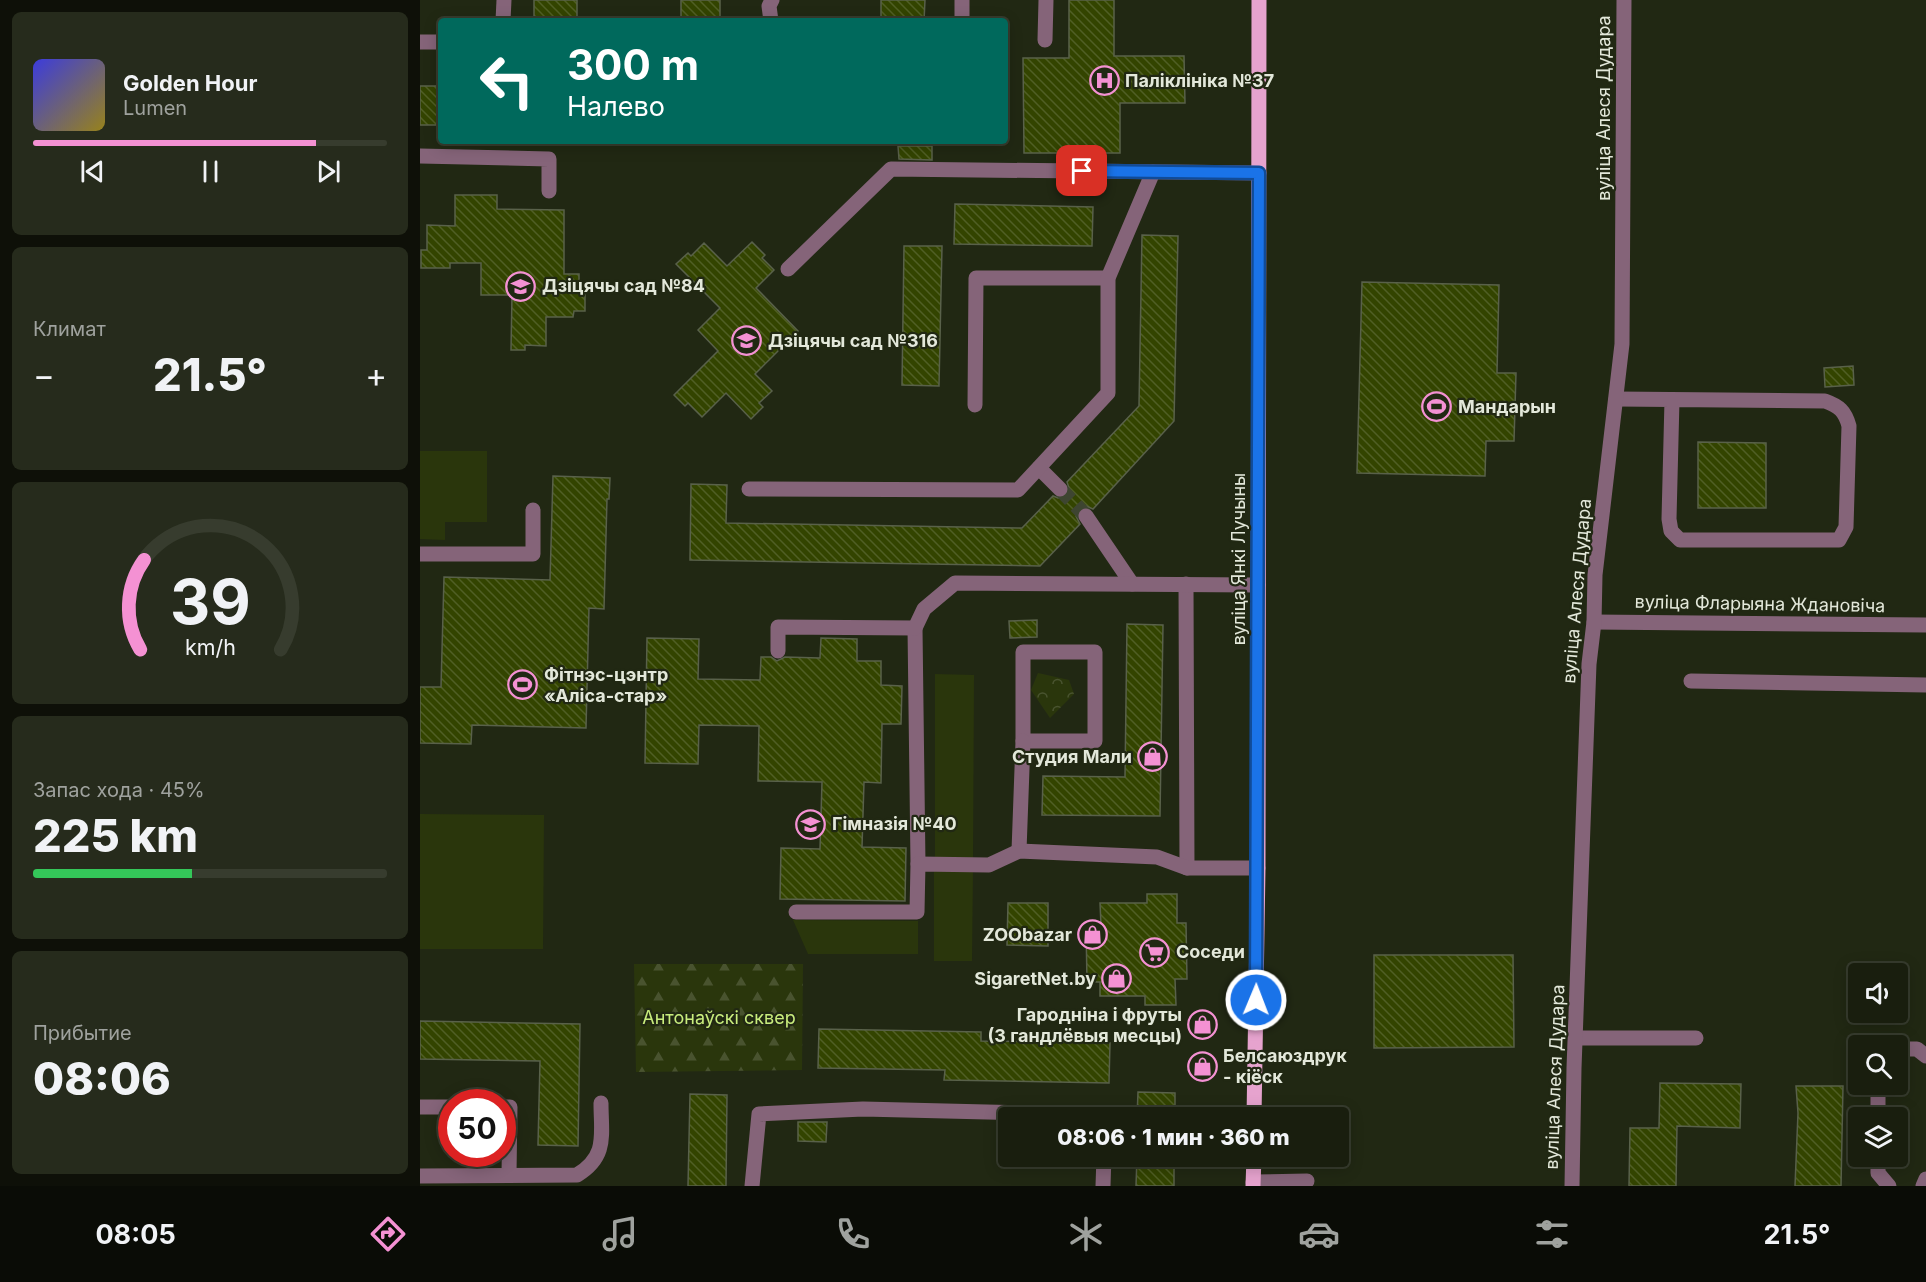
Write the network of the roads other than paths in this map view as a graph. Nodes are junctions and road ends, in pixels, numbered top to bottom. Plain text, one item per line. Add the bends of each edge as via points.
1 (504, 0) edge
2 (772, 0) edge
3 (962, 0) edge
4 (1046, 0) edge
5 (1259, 0) edge
6 (1624, 0) edge
7 (503, 18) edge
8 (771, 18) edge
9 (962, 18) edge
10 (1045, 40) dead end
11 (420, 42) edge
12 (438, 42) edge
13 (420, 156) edge
14 (1153, 172) junction
15 (1259, 173) junction
16 (549, 191) dead end
17 (788, 268) dead end
18 (1108, 278) junction
19 (1616, 399) junction
20 (1672, 400) junction
21 (975, 405) dead end
22 (1040, 468) junction
23 (749, 489) dead end
24 (1060, 489) tunnel mouth
25 (533, 510) dead end
26 (1086, 516) tunnel mouth
27 (420, 554) edge
28 (1132, 584) junction
29 (1186, 584) junction
30 (1258, 585) junction
31 (1594, 622) junction
32 (1926, 625) edge
33 (915, 628) junction
34 (778, 651) dead end
35 (1691, 681) dead end
36 (1926, 685) edge
37 (1023, 741) junction
38 (1019, 851) junction
39 (918, 864) junction
40 (1186, 868) junction
41 (1258, 868) junction
42 (796, 912) dead end
43 (1575, 1038) junction
44 (1696, 1038) dead end
45 (1908, 1049) edge
46 (1926, 1052) edge
47 (602, 1103) dead end
48 (420, 1107) edge
49 (438, 1107) edge
50 (1254, 1107) edge
51 (998, 1112) edge
52 (509, 1167) edge
53 (1104, 1167) edge
54 (1254, 1167) edge
55 (1878, 1167) edge
56 (509, 1174) junction
57 (420, 1176) edge
58 (1926, 1179) edge
59 (1308, 1181) dead end
60 (1253, 1184) edge
61 (752, 1186) edge
62 (1103, 1186) edge
63 (1572, 1186) edge
64 (1889, 1186) edge
65 (1923, 1186) edge

1 - 7 street
2 - 8 street
3 - 9 street
4 - 10 street
5 - 15 main road, вуліца Янкі Лучыны
6 - 19 street, вуліца Алеся Дудара via 1622,344
11 - 12 street
13 - 16 street via 549,159
14 - 15 street
14 - 17 street via 891,169
14 - 18 street
15 - 30 main road, вуліца Янкі Лучыны
18 - 21 street via 976,278
18 - 22 street via 1108,393
19 - 20 street
19 - 31 street, вуліца Алеся Дудара
20 - 20 street via 1825,401 1837,405 1850,426 1846,526 1842,538 1680,540 1671,531 1669,519
22 - 23 street via 1018,490
22 - 24 street
25 - 27 street via 533,554
26 - 28 street
28 - 29 street
28 - 33 street via 955,583 924,609
29 - 30 street
29 - 40 street
30 - 41 main road, вуліца Янкі Лучыны
31 - 32 street, вуліца Фларыяна Ждановіча
31 - 43 street, вуліца Алеся Дудара via 1589,664
33 - 34 street via 778,627
33 - 39 street
35 - 36 street
37 - 37 street via 1095,741 1095,652 1023,652
37 - 38 street
38 - 39 street via 989,865
38 - 40 street via 1157,857
39 - 42 street via 917,912
40 - 41 street
41 - 50 main road, вуліца Янкі Лучыны
43 - 44 street
43 - 63 street, вуліца Алеся Дудара
45 - 46 street
47 - 56 street via 600,1148 586,1169 577,1174
48 - 49 street
51 - 61 street via 863,1109 759,1114
52 - 56 street
53 - 62 street
54 - 60 main road
55 - 64 street via 1878,1173
56 - 57 street
58 - 65 street
59 - 60 street

